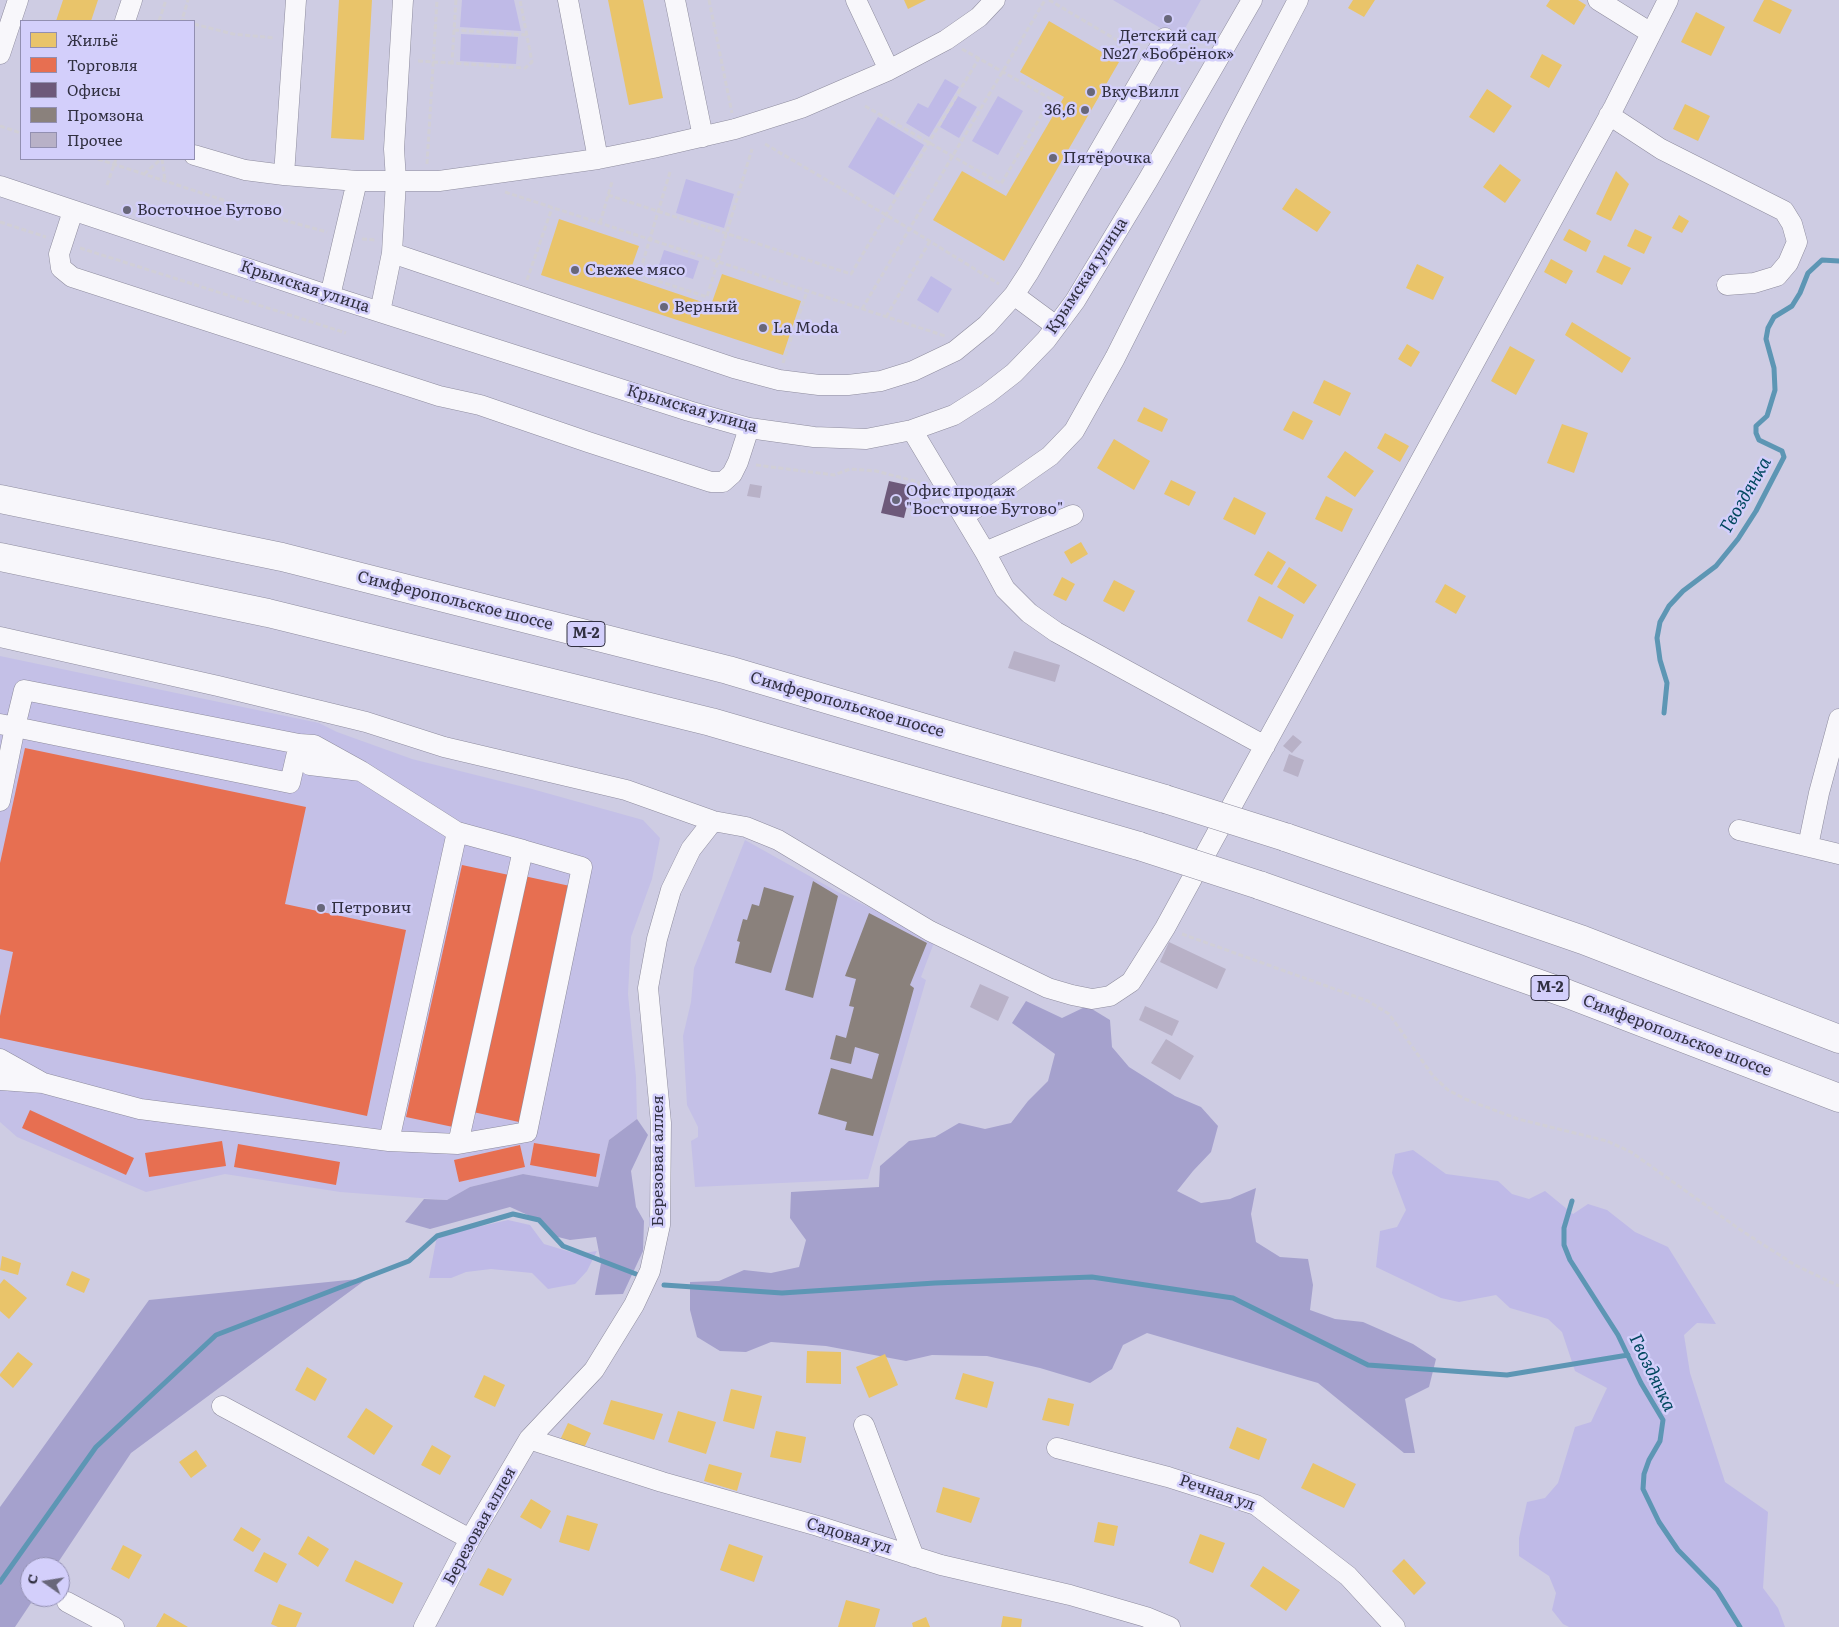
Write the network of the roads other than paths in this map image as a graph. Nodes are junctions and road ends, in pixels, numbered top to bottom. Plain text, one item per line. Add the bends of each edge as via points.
1 (18, 0) edge
2 (132, 0) edge
3 (296, 0) edge
4 (403, 0) edge
5 (568, 0) edge
6 (675, 0) edge
7 (856, 0) edge
8 (995, 0) edge
9 (1252, 0) edge
10 (1298, 0) edge
11 (1598, 0) edge
12 (1668, 0) edge
13 (978, 8) edge
14 (125, 20) edge
15 (1651, 33) junction
16 (1165, 38) dead end
17 (0, 54) edge
18 (889, 70) junction
19 (1609, 115) junction
20 (703, 137) junction
21 (195, 155) edge
22 (598, 159) junction
23 (284, 175) junction
24 (396, 180) junction
25 (356, 181) junction
26 (0, 186) edge
27 (73, 210) junction
28 (393, 244) junction
29 (1006, 285) junction
30 (1726, 285) dead end
31 (330, 296) junction
32 (380, 312) junction
33 (1056, 326) junction
34 (749, 428) junction
35 (912, 430) junction
36 (0, 499) edge
37 (1073, 515) dead end
38 (964, 516) junction
39 (985, 552) junction
40 (0, 557) edge
41 (0, 637) edge
42 (1839, 719) edge
43 (8, 726) edge
44 (299, 744) junction
45 (1265, 746) junction
46 (0, 801) edge
47 (712, 821) junction
48 (1739, 830) dead end
49 (457, 832) junction
50 (1808, 846) junction
51 (522, 850) junction
52 (1839, 854) edge
53 (1839, 1039) edge
54 (0, 1059) edge
55 (0, 1080) edge
56 (43, 1083) junction
57 (1839, 1098) edge
58 (389, 1141) junction
59 (458, 1144) junction
60 (222, 1406) dead end
61 (864, 1425) dead end
62 (529, 1439) junction
63 (1057, 1448) dead end
64 (470, 1539) junction
65 (914, 1557) junction
66 (70, 1604) edge
67 (114, 1627) edge
68 (424, 1627) edge
69 (1170, 1627) edge
70 (1395, 1627) edge

1 - 17 street
2 - 14 street
3 - 23 street
4 - 24 street via 394,149
5 - 22 street
6 - 20 street
7 - 18 street
8 - 13 street
9 - 33 street, Крымская улица via 1100,260
10 - 38 street via 1115,358 1074,431 1050,456
11 - 15 street
12 - 15 street
13 - 18 street via 946,40
15 - 19 street
16 - 29 street via 1141,58 1029,272
18 - 20 street via 801,108
19 - 30 street via 1661,149 1784,211 1797,242 1788,262 1777,276 1754,283
19 - 45 street
20 - 22 street
21 - 23 street via 245,170
22 - 24 street via 439,181
23 - 25 street
24 - 25 street
24 - 28 street
25 - 31 street
26 - 27 street, Крымская улица
27 - 31 street, Крымская улица
27 - 34 street via 59,254 62,268 72,277 440,396 480,405 711,482 723,482 732,474
28 - 29 street via 724,365 779,380 819,385 882,381 913,371 950,343 987,325
28 - 32 street
29 - 33 street
31 - 32 street, Крымская улица
32 - 34 street, Крымская улица
33 - 35 street, Крымская улица via 1014,372 987,394 954,415
34 - 35 street, Крымская улица via 814,437 866,439
35 - 38 street
36 - 53 highway, Симферопольское шоссе / М-2, bridge via 282,558 708,665 1165,799 1583,940
37 - 39 street
38 - 39 street
39 - 45 street via 1005,589 1029,613 1056,632
40 - 57 highway, Симферопольское шоссе / М-2, bridge via 268,613 711,722 1139,846 1568,994
41 - 47 street via 366,722 444,747 626,790
42 - 50 street
43 - 44 street via 24,690
43 - 44 street via 290,783
43 - 46 street
44 - 49 street via 310,765 361,771
45 - 47 street via 1165,928 1130,982 1110,996 1092,999 1048,988 930,931 778,840 746,827
47 - 62 street, Березовая аллея via 691,849 671,890 648,988 660,1122 660,1225 650,1271 634,1305 594,1370
48 - 50 street
49 - 51 street
49 - 58 street
50 - 52 street
51 - 59 street
51 - 59 street via 582,867 526,1132
54 - 56 street
55 - 56 street
56 - 58 street via 140,1109
58 - 59 street
60 - 64 street
61 - 65 street
62 - 64 street, Березовая аллея
62 - 65 street, Садовая ул
63 - 70 street, Речная ул via 1256,1504 1348,1576
64 - 68 street, Березовая аллея
65 - 69 street, Садовая ул via 1070,1595
66 - 67 street

